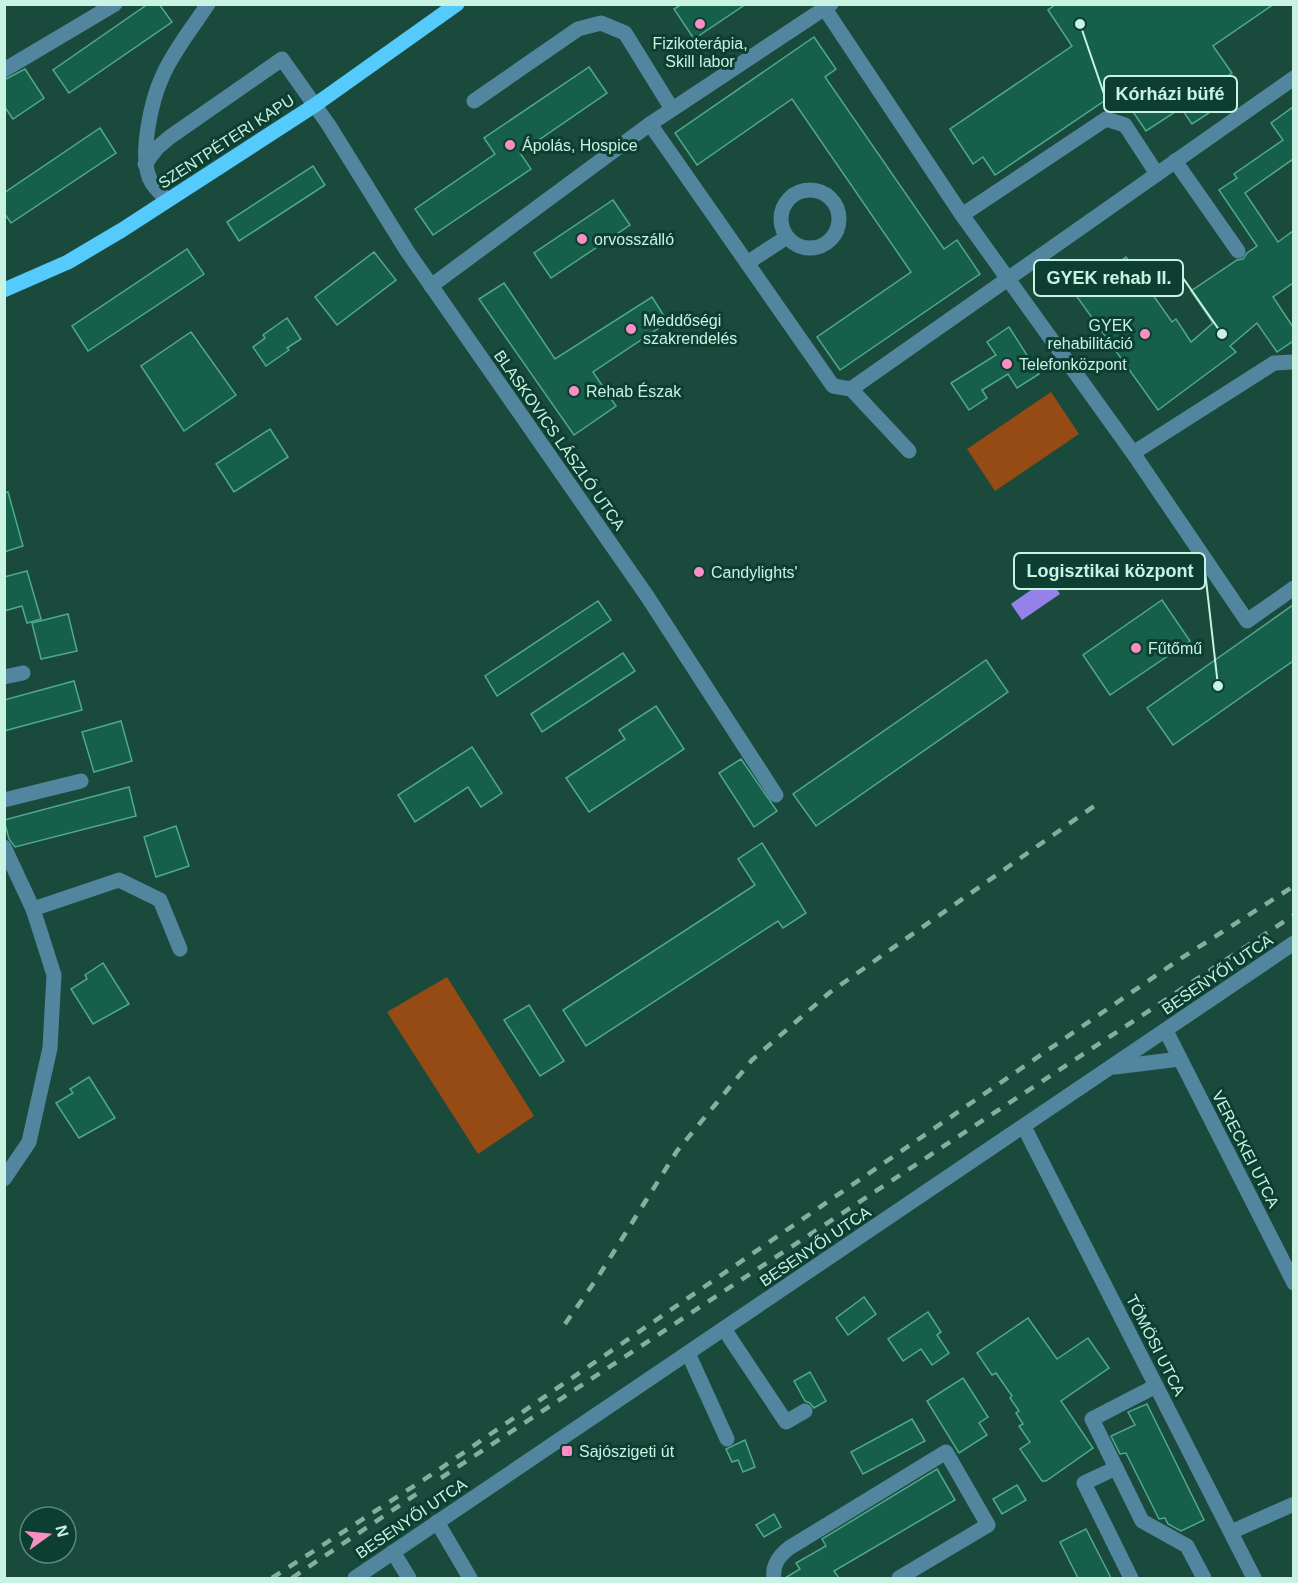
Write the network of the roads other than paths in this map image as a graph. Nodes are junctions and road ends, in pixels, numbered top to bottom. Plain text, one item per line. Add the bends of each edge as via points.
1 (115, 4) edge
2 (208, 4) edge
3 (457, 4) edge
4 (828, 7) edge
5 (4, 70) edge
6 (1293, 78) edge
7 (474, 101) dead end
8 (315, 105) junction
9 (672, 109) junction
10 (650, 124) junction
11 (1175, 161) junction
12 (146, 164) junction
13 (1157, 174) junction
14 (167, 200) junction
15 (962, 215) junction
16 (787, 237) dead end
17 (1238, 251) dead end
18 (747, 263) junction
19 (1008, 279) junction
20 (431, 286) junction
21 (4, 290) edge
22 (1293, 362) edge
23 (851, 388) junction
24 (909, 451) dead end
25 (1133, 453) junction
26 (1293, 588) edge
27 (23, 673) dead end
28 (4, 677) edge
29 (81, 781) dead end
30 (776, 795) dead end
31 (4, 800) edge
32 (4, 847) edge
33 (33, 909) junction
34 (1293, 944) edge
35 (180, 949) dead end
36 (1166, 1031) junction
37 (1180, 1059) junction
38 (1112, 1067) junction
39 (1024, 1127) junction
40 (4, 1179) edge
41 (1293, 1283) edge
42 (724, 1329) junction
43 (688, 1353) junction
44 (1156, 1386) junction
45 (805, 1411) dead end
46 (727, 1439) dead end
47 (1116, 1468) junction
48 (1293, 1504) edge
49 (437, 1522) junction
50 (1231, 1532) junction
51 (393, 1552) junction
52 (355, 1578) edge
53 (409, 1578) edge
54 (470, 1578) edge
55 (774, 1578) edge
56 (899, 1578) edge
57 (1131, 1578) edge
58 (1204, 1578) edge
59 (1254, 1578) edge

1 - 5 street
2 - 12 street via 162,75 146,141
3 - 8 main road, SZENTPÉTERI KAPU
4 - 9 street
4 - 15 street
6 - 11 street
7 - 9 street via 578,29 601,23 625,33
8 - 12 street, BLASKOVICS LÁSZLÓ UTCA via 282,59 163,143
8 - 14 main road, SZENTPÉTERI KAPU
8 - 20 street, BLASKOVICS LÁSZLÓ UTCA
9 - 10 street
10 - 18 street
10 - 20 street
11 - 13 street
11 - 17 street
12 - 14 street via 151,182
13 - 15 street via 1125,125 1106,119
13 - 19 street
14 - 21 main road, SZENTPÉTERI KAPU via 68,262
15 - 19 street
16 - 18 street
18 - 23 street via 833,386
19 - 23 street
19 - 25 street
20 - 30 street, BLASKOVICS LÁSZLÓ UTCA via 647,596
22 - 25 street via 1274,363
23 - 24 street
25 - 26 street via 1247,621
27 - 28 street
29 - 31 street
32 - 33 street
33 - 35 street via 119,880 160,900
33 - 40 street via 54,975 50,1048 29,1142
34 - 36 street, BESENYŐI UTCA
36 - 37 street, VERECKEI UTCA
36 - 38 street, BESENYŐI UTCA
37 - 38 street
37 - 41 street, VERECKEI UTCA
38 - 39 street, BESENYŐI UTCA
39 - 42 street, BESENYŐI UTCA
39 - 44 street, TÖMÖSI UTCA
42 - 43 street, BESENYŐI UTCA
42 - 45 street via 786,1422
43 - 46 street
43 - 49 street, BESENYŐI UTCA
44 - 47 street via 1092,1419
44 - 50 street, TÖMÖSI UTCA
47 - 57 street via 1084,1483
47 - 58 street via 1142,1521 1187,1546
48 - 50 street
49 - 51 street, BESENYŐI UTCA
49 - 54 street
50 - 59 street, TÖMÖSI UTCA
51 - 52 street, BESENYŐI UTCA
51 - 53 street
55 - 56 street via 776,1561 789,1548 946,1452 988,1525

